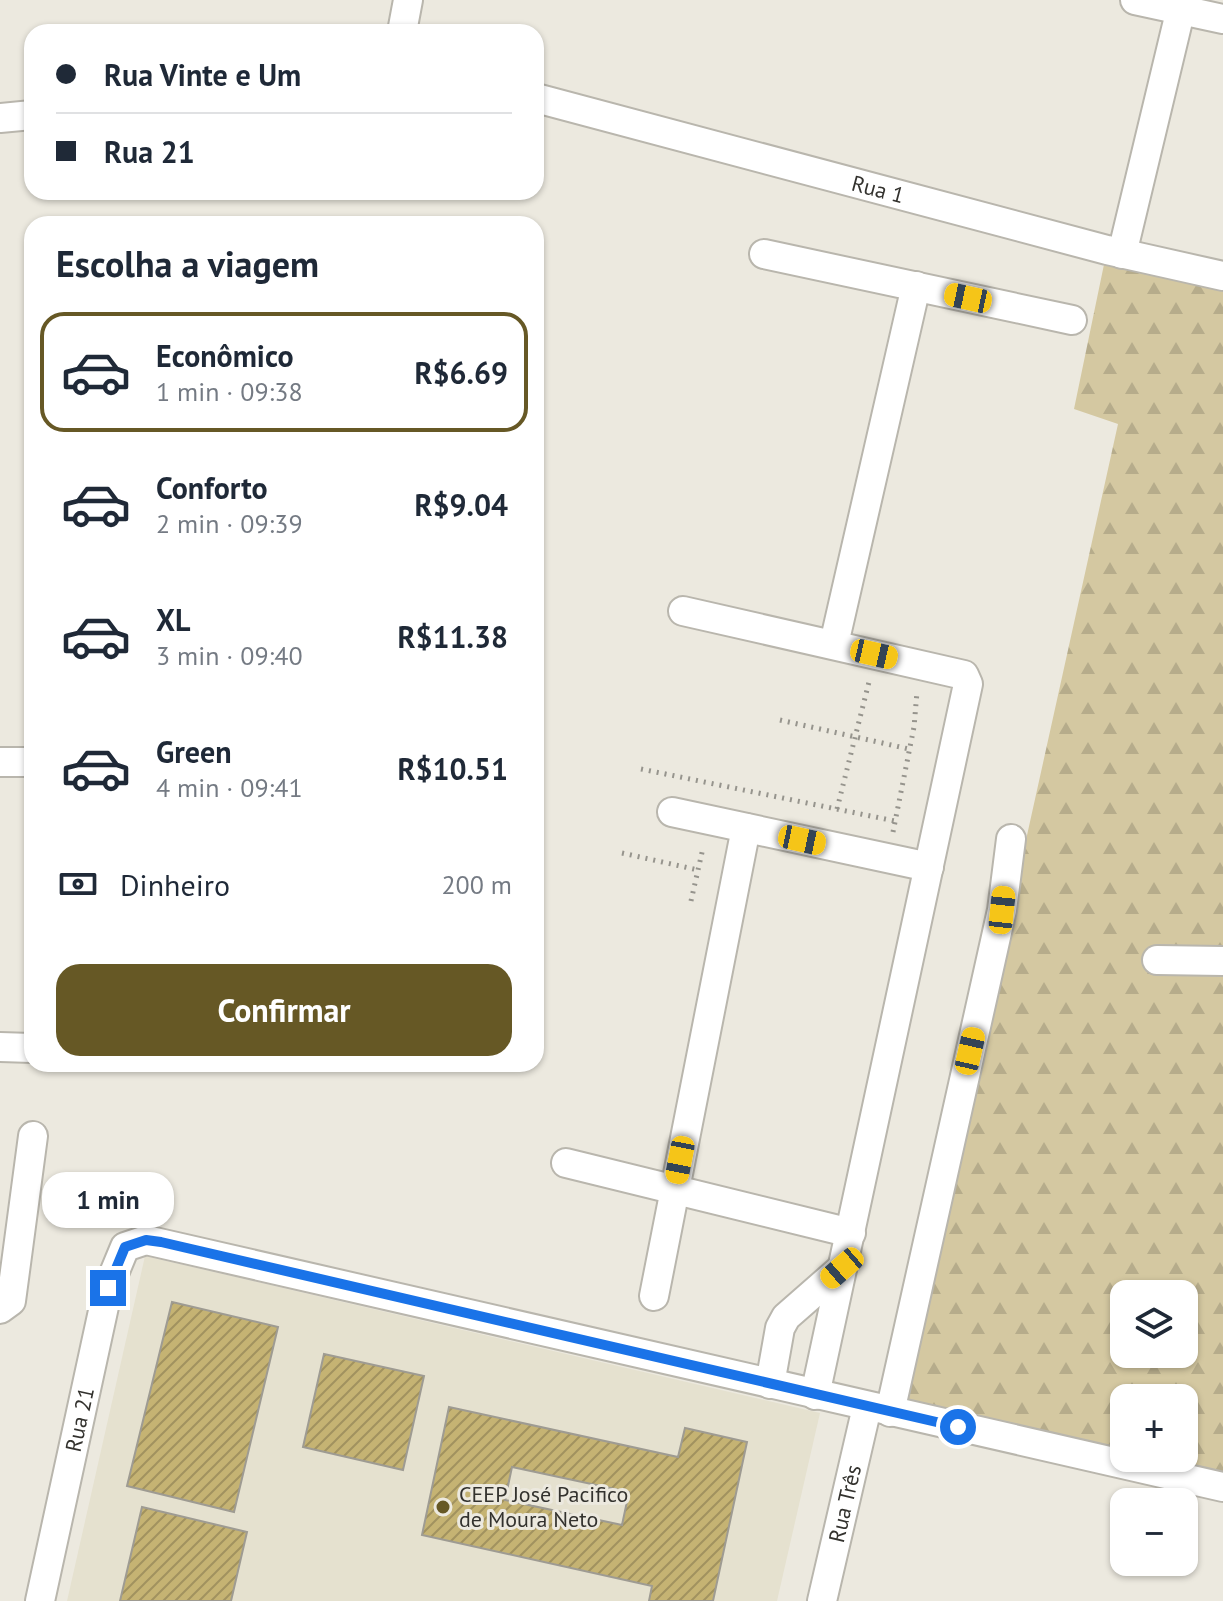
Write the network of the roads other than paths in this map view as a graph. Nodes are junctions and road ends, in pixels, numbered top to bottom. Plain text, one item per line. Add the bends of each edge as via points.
1 (408, 0) edge
2 (1135, 0) edge
3 (1182, 5) edge
4 (1223, 19) edge
5 (404, 24) edge
6 (544, 100) edge
7 (24, 116) edge
8 (0, 118) edge
9 (764, 254) dead end
10 (1122, 254) junction
11 (1223, 276) edge
12 (916, 286) junction
13 (1072, 320) dead end
14 (683, 611) dead end
15 (834, 644) junction
16 (0, 762) edge
17 (24, 762) edge
18 (672, 812) dead end
19 (746, 828) junction
20 (1011, 839) dead end
21 (929, 867) junction
22 (1157, 960) dead end
23 (1223, 961) edge
24 (0, 1047) edge
25 (24, 1048) edge
26 (33, 1136) dead end
27 (566, 1163) dead end
28 (674, 1190) junction
29 (851, 1233) junction
30 (842, 1268) junction
31 (654, 1296) dead end
32 (0, 1309) edge
33 (770, 1384) junction
34 (815, 1395) junction
35 (878, 1409) junction
36 (1223, 1487) edge
37 (40, 1601) edge
38 (822, 1601) edge

1 - 5 street
2 - 3 street
3 - 4 street
3 - 10 street
6 - 10 street, Rua 1
7 - 8 street
9 - 12 street
10 - 11 street, Rua 1
12 - 13 street
12 - 15 street
14 - 15 street
15 - 21 street via 964,675 968,684
16 - 17 street
18 - 19 street
19 - 21 street
19 - 28 street
20 - 35 street, Rua Três via 1002,910
21 - 29 street
22 - 23 street
24 - 25 street
26 - 32 street via 11,1301
27 - 28 street
28 - 29 street
28 - 31 street
29 - 30 street
30 - 33 street via 786,1317
30 - 34 street
33 - 34 street
33 - 37 street, Rua 21 via 161,1242 131,1243 115,1264 108,1288
34 - 35 street
35 - 36 street
35 - 38 street, Rua Três

